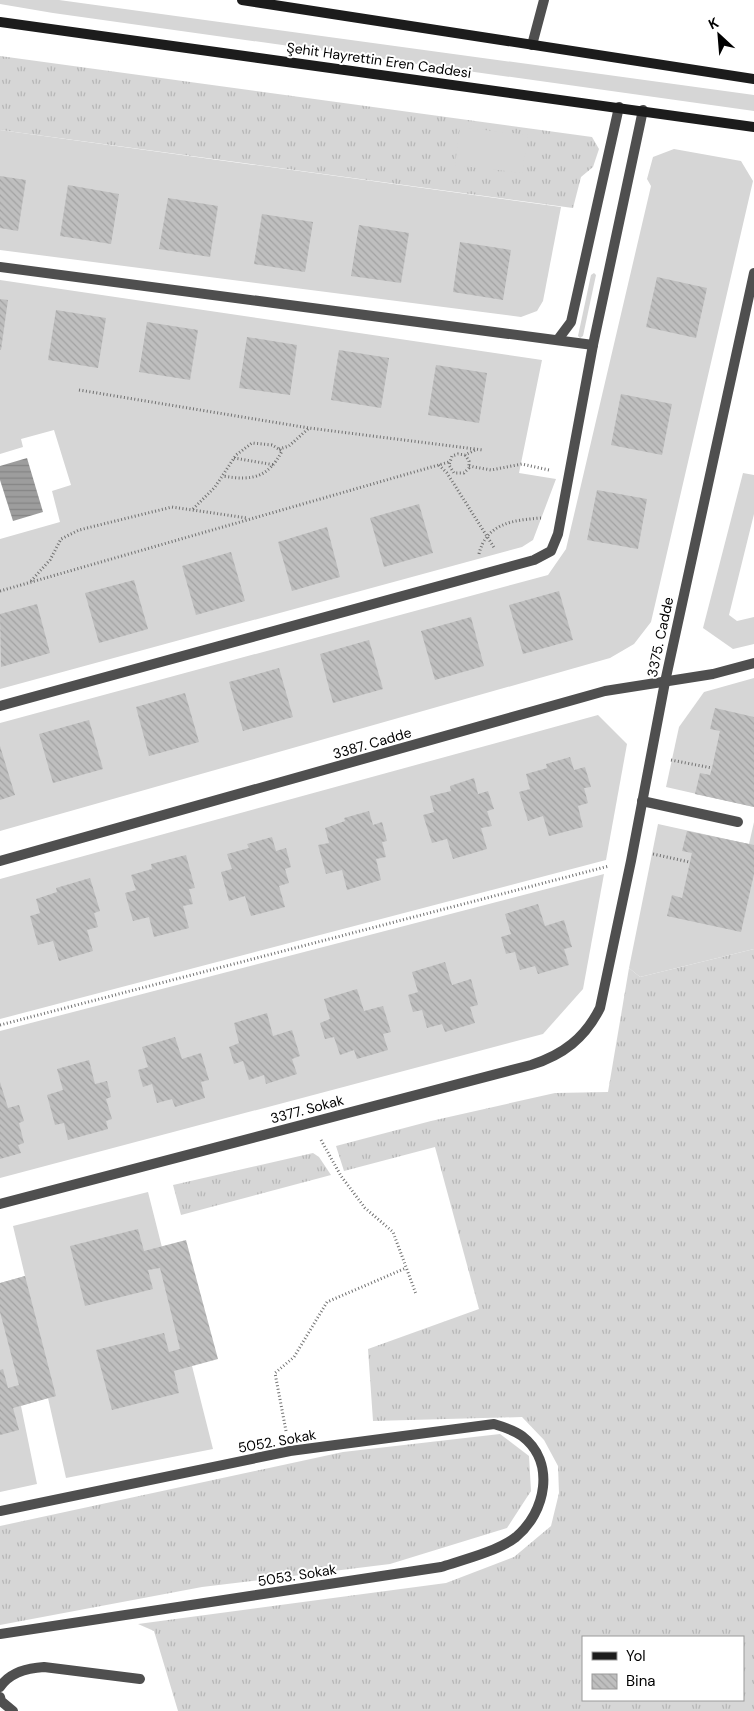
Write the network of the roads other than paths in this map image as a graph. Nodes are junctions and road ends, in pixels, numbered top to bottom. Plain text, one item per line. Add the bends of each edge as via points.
1 (242, 0) edge
2 (544, 0) edge
3 (0, 22) edge
4 (532, 45) junction
5 (754, 80) edge
6 (619, 107) junction
7 (643, 110) junction
8 (754, 127) edge
9 (0, 267) edge
10 (754, 274) edge
11 (559, 338) junction
12 (593, 345) junction
13 (754, 663) edge
14 (665, 682) junction
15 (0, 706) edge
16 (642, 801) junction
17 (738, 822) dead end
18 (0, 861) edge
19 (600, 1008) joint
20 (0, 1204) edge
21 (542, 1467) joint
22 (0, 1511) edge
23 (0, 1634) edge
24 (140, 1679) dead end
25 (0, 1687) edge
26 (0, 1696) edge
27 (13, 1711) edge

1 - 4 main road
2 - 4 street
3 - 6 main road, Şehit Hayrettin Eren Caddesi
4 - 5 main road
6 - 7 main road, Şehit Hayrettin Eren Caddesi
6 - 11 street via 571,322
7 - 8 main road, Şehit Hayrettin Eren Caddesi
7 - 12 street
9 - 11 street
10 - 14 street, 3375. Cadde
11 - 12 street
12 - 15 street via 561,516 551,551 534,560
13 - 14 street, 3387. Cadde
14 - 16 street, 3375. Cadde
14 - 18 street, 3387. Cadde via 596,694
16 - 17 street
16 - 19 street, 3375. Cadde
19 - 20 street, 3377. Sokak via 580,1039 545,1061
21 - 22 street, 5052. Sokak via 536,1449 523,1437 494,1424 290,1451
21 - 23 street, 5053. Sokak via 541,1505 515,1538 441,1567
24 - 25 street via 44,1667 17,1673
26 - 27 street via 1,1701

